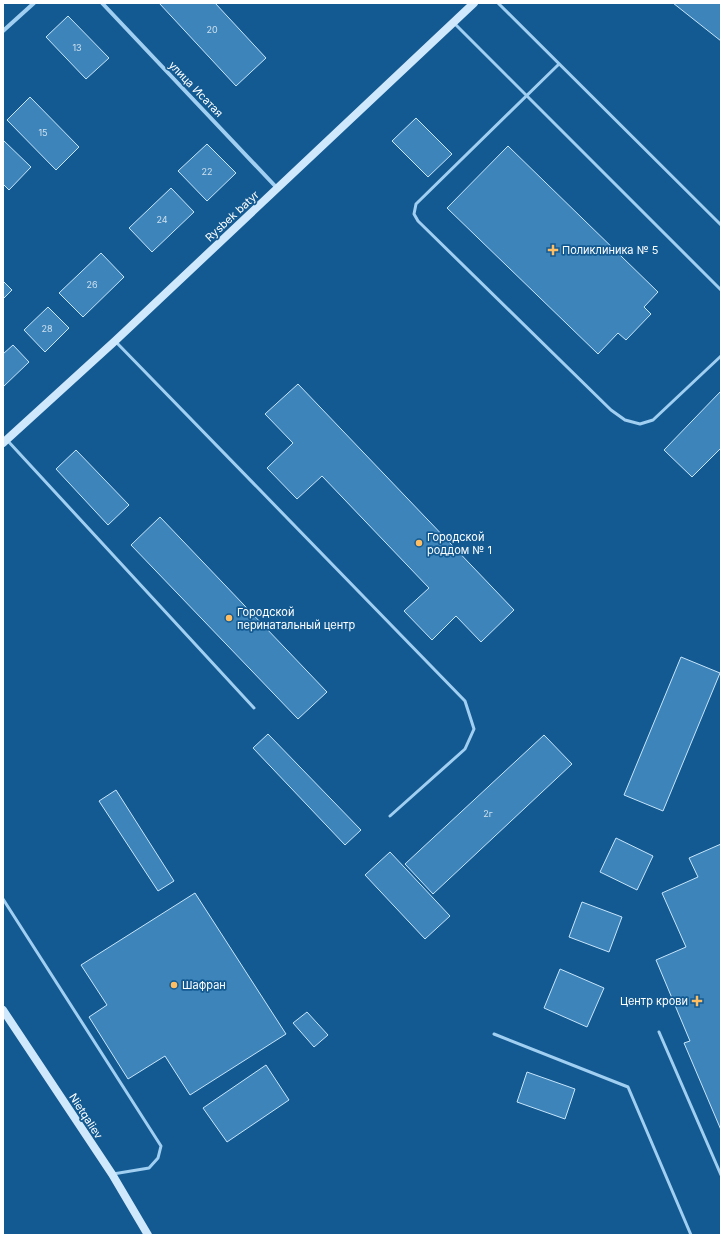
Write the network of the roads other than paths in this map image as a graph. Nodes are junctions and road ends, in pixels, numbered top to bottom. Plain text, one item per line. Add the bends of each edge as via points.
1 (34, 3) edge
2 (102, 3) edge
3 (474, 3) edge
4 (498, 3) edge
5 (453, 22) junction
6 (3, 31) edge
7 (559, 64) junction
8 (526, 96) junction
9 (277, 188) junction
10 (721, 225) edge
11 (721, 290) edge
12 (115, 341) junction
13 (721, 356) edge
14 (5, 442) edge
15 (254, 708) dead end
16 (390, 816) dead end
17 (3, 899) edge
18 (3, 1010) edge
19 (659, 1032) dead end
20 (494, 1034) dead end
21 (112, 1174) junction
22 (721, 1174) edge
23 (148, 1235) edge
24 (691, 1235) edge

1 - 6 street
2 - 9 street, улица Исатая
3 - 5 street, Rysbek batyr
4 - 7 lane
5 - 8 lane
5 - 9 street, Rysbek batyr
7 - 8 lane
7 - 10 lane
8 - 11 lane
8 - 13 lane via 416,204 414,214 418,221 624,420 640,424 653,420
9 - 12 street, Rysbek batyr
12 - 14 street, Rysbek batyr
12 - 16 lane via 465,702 474,729 465,748
14 - 15 lane
17 - 21 lane via 162,1146 158,1158 149,1168
18 - 21 street, Nietqaliev
19 - 22 lane
20 - 24 lane via 628,1087
21 - 23 street, Nietqaliev

